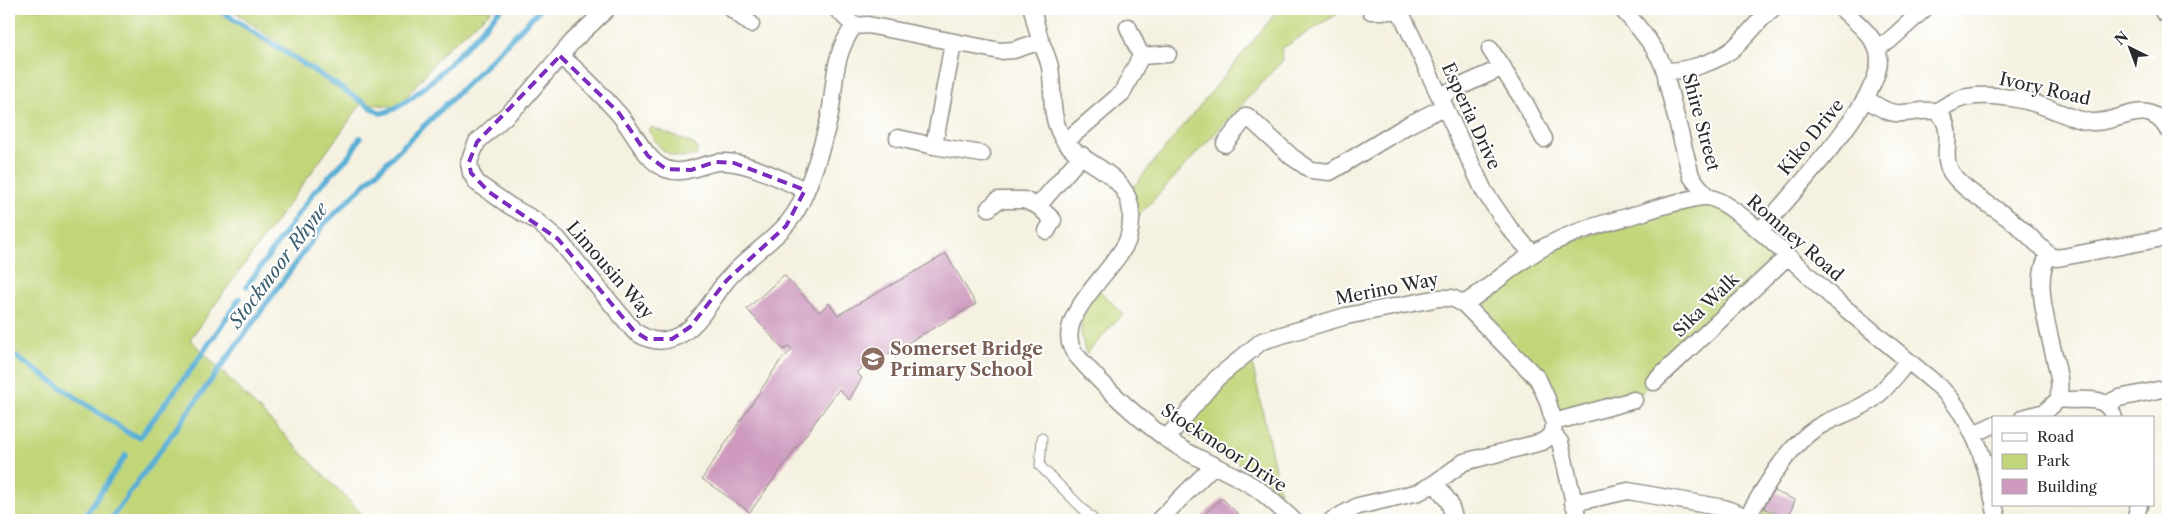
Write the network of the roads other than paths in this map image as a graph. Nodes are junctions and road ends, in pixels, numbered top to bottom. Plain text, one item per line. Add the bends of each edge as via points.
1 (607, 9) edge
2 (732, 9) edge
3 (838, 9) edge
4 (1032, 9) edge
5 (1622, 9) edge
6 (1772, 9) edge
7 (1842, 9) edge
8 (1924, 9) edge
9 (1371, 11) dead end
10 (752, 24) dead end
11 (854, 26) junction
12 (1128, 27) dead end
13 (1041, 41) junction
14 (953, 43) junction
15 (1490, 49) dead end
16 (1878, 53) junction
17 (1168, 54) dead end
18 (560, 56) junction
19 (1141, 56) junction
20 (1503, 67) junction
21 (1667, 71) junction
22 (1867, 99) junction
23 (1442, 102) junction
24 (1937, 111) junction
25 (2168, 130) edge
26 (898, 138) dead end
27 (1544, 139) dead end
28 (1065, 142) junction
29 (1225, 144) dead end
30 (934, 146) junction
31 (982, 154) dead end
32 (1082, 155) junction
33 (806, 190) junction
34 (1707, 197) junction
35 (1038, 206) junction
36 (989, 208) dead end
37 (1047, 231) dead end
38 (1760, 231) junction
39 (2168, 237) edge
40 (1533, 254) junction
41 (2049, 256) junction
42 (1787, 257) junction
43 (1464, 304) junction
44 (1908, 361) junction
45 (1654, 382) dead end
46 (2168, 388) edge
47 (2059, 399) junction
48 (1634, 400) dead end
49 (2110, 411) edge
50 (2030, 416) edge
51 (1992, 425) edge
52 (1554, 428) junction
53 (1974, 434) junction
54 (1042, 438) dead end
55 (1166, 439) junction
56 (1214, 465) junction
57 (1435, 483) junction
58 (1992, 497) edge
59 (1573, 503) junction
60 (1994, 506) edge
61 (2139, 506) edge
62 (1748, 519) edge
63 (1094, 520) edge
64 (1159, 520) edge
65 (1293, 520) edge
66 (1332, 520) edge
67 (1455, 520) edge
68 (1578, 520) edge
69 (1998, 520) edge
70 (2134, 520) edge

1 - 18 street, Limousin Way
2 - 10 street
3 - 11 street
4 - 13 street, Stockmoor Drive
5 - 21 street, Shire Street via 1644,35
6 - 21 street via 1730,51 1680,71
7 - 16 street via 1856,22
8 - 16 street
9 - 23 street, Esperia Drive via 1400,11
11 - 14 street via 868,25
11 - 33 street, Limousin Way via 839,52 828,122
12 - 19 street
13 - 14 street via 1000,51
13 - 28 street, Stockmoor Drive via 1050,66 1056,124
14 - 30 street
15 - 20 street
16 - 22 street, Kiko Drive via 1876,77
17 - 19 street
18 - 33 street via 618,113 657,164 675,172 715,162 734,162
18 - 33 street, Limousin Way via 520,103 477,142 469,162 471,173 488,192 535,220 558,239 634,331 647,339 672,339 690,327 744,262 786,226 795,215
19 - 28 street via 1122,93
20 - 23 street
20 - 27 street
21 - 34 street, Shire Street via 1691,176
22 - 24 street via 1882,110 1895,114
22 - 38 street, Kiko Drive
23 - 29 street via 1330,172 1305,166 1247,116
23 - 40 street, Esperia Drive via 1484,191 1510,229
24 - 25 street, Ivory Road via 1967,97 1987,96 2046,107 2093,122 2144,111 2154,114
24 - 41 street via 1945,118 1951,172
26 - 30 street
28 - 32 street, Stockmoor Drive
30 - 31 street
32 - 35 street
32 - 55 street, Stockmoor Drive via 1108,174 1124,192 1130,205 1131,224 1122,250 1082,303 1071,324 1074,353 1096,377
34 - 38 street, Romney Road via 1730,208
34 - 40 street via 1584,230
35 - 36 street via 1024,200 998,200
35 - 37 street via 1053,220
38 - 42 street, Romney Road
39 - 41 street via 2063,257
40 - 43 street
41 - 47 street via 2042,269 2042,294 2060,381
42 - 44 street, Romney Road
42 - 45 street, Sika Walk
43 - 52 street via 1538,379
43 - 55 street, Merino Way via 1452,298 1439,298 1346,316 1262,341 1217,378
44 - 53 street, Romney Road via 1956,403
44 - 62 street via 1880,394 1808,433 1788,455
46 - 49 street via 2119,398
47 - 49 street via 2100,400
47 - 50 street via 2045,412
48 - 52 street
51 - 53 street
52 - 57 street via 1542,442 1464,462
52 - 59 street
53 - 58 street, Romney Road
54 - 63 lane via 1040,466
55 - 56 street, Stockmoor Drive
56 - 64 street
56 - 65 street, Stockmoor Drive via 1256,488
57 - 66 street via 1419,492 1358,506
57 - 67 street via 1449,502
59 - 62 street via 1628,491 1724,508
59 - 68 street
60 - 69 street
61 - 70 street

